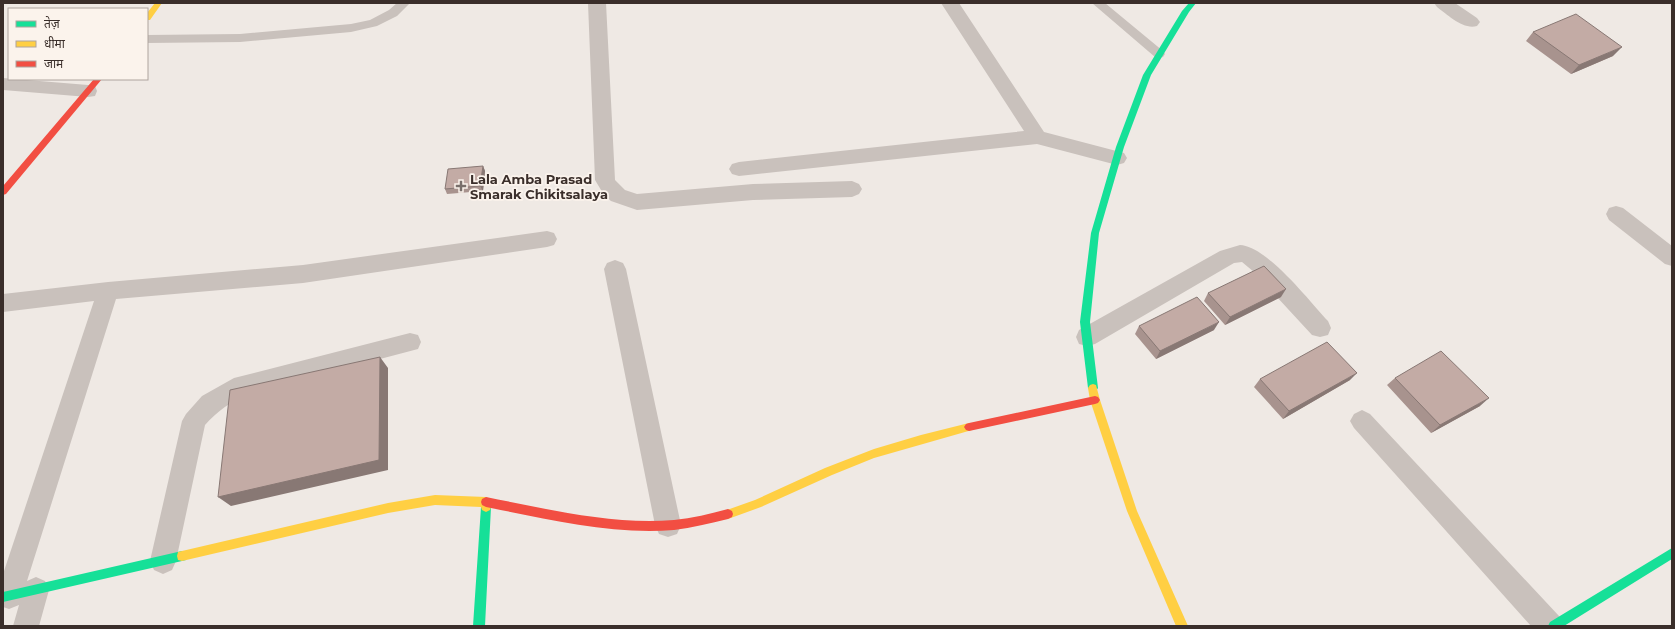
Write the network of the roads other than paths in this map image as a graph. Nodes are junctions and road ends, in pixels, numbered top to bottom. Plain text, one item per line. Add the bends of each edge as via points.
1 (159, 3) edge
2 (404, 3) edge
3 (597, 3) edge
4 (950, 3) edge
5 (1098, 3) edge
6 (1193, 3) edge
7 (1444, 3) edge
8 (148, 17) edge
9 (1471, 22) dead end
10 (148, 38) edge
11 (1159, 54) junction
12 (3, 84) edge
13 (93, 85) edge
14 (1037, 137) junction
15 (1117, 158) junction
16 (739, 169) dead end
17 (852, 189) dead end
18 (3, 192) edge
19 (1616, 214) dead end
20 (547, 239) dead end
21 (1672, 258) edge
22 (615, 269) dead end
23 (108, 291) junction
24 (3, 303) edge
25 (1320, 328) dead end
26 (1087, 337) junction
27 (410, 342) dead end
28 (1095, 400) junction
29 (1362, 421) dead end
30 (486, 502) junction
31 (668, 525) junction
32 (1672, 553) edge
33 (163, 561) junction
34 (36, 590) junction
35 (6, 597) edge
36 (26, 626) edge
37 (479, 626) edge
38 (1182, 626) edge
39 (1549, 626) edge
40 (1554, 626) edge

1 - 8 street
2 - 10 lane via 393,13 373,23 351,28 240,38
3 - 17 street via 605,180 618,198 637,202 753,192
4 - 14 street
5 - 11 lane
6 - 11 street
7 - 9 street
11 - 15 street via 1147,75
12 - 13 street via 25,87
13 - 18 street
14 - 15 street
14 - 16 street
15 - 26 street via 1095,233 1085,322
19 - 21 street
20 - 23 street via 303,274
22 - 31 street
23 - 24 street
23 - 35 street
25 - 26 street via 1263,267 1245,254 1238,254 1227,257
26 - 28 street
27 - 33 street via 242,385 206,406 194,421
28 - 31 street via 908,442 853,461 753,506 705,519
28 - 38 street via 1132,511
29 - 39 street
30 - 31 street via 608,522
30 - 33 street via 435,500 388,508
30 - 37 street
32 - 40 street
33 - 34 street
34 - 35 street
34 - 36 street

